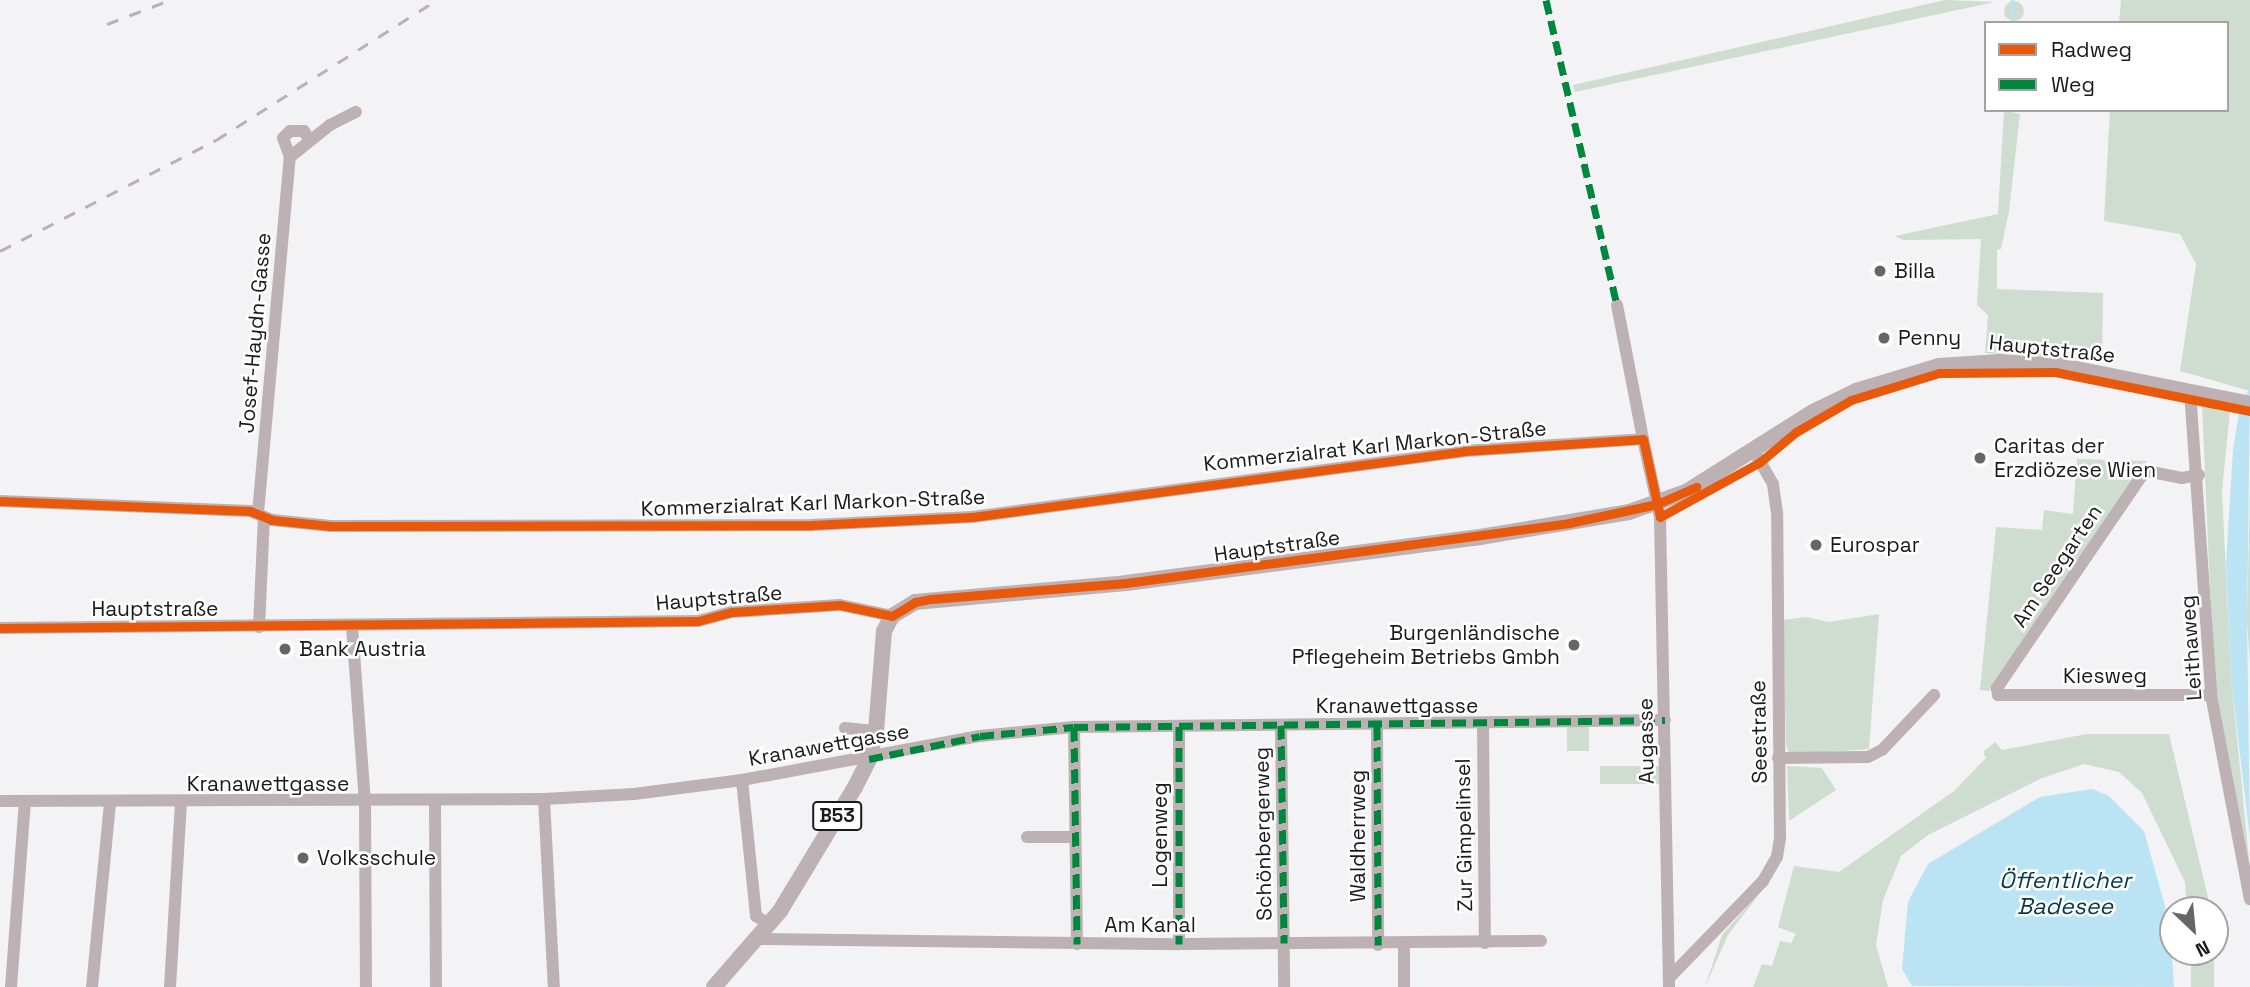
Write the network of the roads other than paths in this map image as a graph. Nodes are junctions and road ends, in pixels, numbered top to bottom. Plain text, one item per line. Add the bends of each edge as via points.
1 (356, 112) dead end
2 (309, 140) junction
3 (289, 157) junction
4 (1617, 305) dead end
5 (2190, 391) junction
6 (2250, 404) edge
7 (1643, 439) junction
8 (1754, 450) junction
9 (2199, 475) junction
10 (0, 501) edge
11 (1657, 504) junction
12 (261, 515) junction
13 (892, 616) junction
14 (352, 626) junction
15 (259, 627) junction
16 (0, 628) edge
17 (1934, 695) dead end
18 (1998, 695) joint
19 (2211, 695) junction
20 (1665, 720) junction
21 (1281, 725) junction
22 (1179, 726) junction
23 (1377, 726) junction
24 (1483, 726) junction
25 (1074, 727) junction
26 (845, 728) dead end
27 (876, 731) junction
28 (1778, 758) junction
29 (869, 759) junction
30 (742, 780) junction
31 (544, 799) junction
32 (0, 801) edge
33 (25, 802) junction
34 (110, 803) junction
35 (181, 803) junction
36 (365, 803) junction
37 (435, 803) junction
38 (1027, 837) dead end
39 (1075, 837) junction
40 (2250, 899) edge
41 (770, 925) junction
42 (760, 939) junction
43 (1541, 941) dead end
44 (1284, 943) junction
45 (1485, 943) junction
46 (1077, 944) junction
47 (1179, 944) junction
48 (1404, 944) junction
49 (1377, 945) junction
50 (1670, 982) edge
51 (11, 987) edge
52 (92, 987) edge
53 (170, 987) edge
54 (366, 987) edge
55 (436, 987) edge
56 (554, 987) edge
57 (713, 987) edge
58 (1284, 987) edge
59 (1404, 987) edge

1 - 2 street
2 - 3 street
2 - 3 street, Josef-Haydn-Gasse via 304,131 290,131 283,138
3 - 12 street, Josef-Haydn-Gasse
4 - 7 street
5 - 6 main road, Hauptstraße
5 - 8 main road, Hauptstraße via 2062,366 2000,362 1939,366 1856,391
5 - 9 street, Leithaweg
7 - 11 street
7 - 12 street, Kommerzialrat Karl Markon-Straße via 1464,451 972,517 626,528 331,526
8 - 11 main road, Hauptstraße via 1695,487
8 - 28 street, Seestraße via 1773,484 1777,513
9 - 18 street, Am Seegarten via 2182,478 2145,471 1997,688
9 - 19 street, Leithaweg
10 - 12 street, Kommerzialrat Karl Markon-Straße
11 - 13 main road, Hauptstraße via 1569,523 1151,580 931,599 915,602
11 - 20 street, Augasse
12 - 15 street, Josef-Haydn-Gasse
13 - 14 street, Hauptstraße via 840,605 732,612 698,621 590,619
13 - 27 main road, B53 via 880,645
14 - 15 street, Hauptstraße
14 - 36 street
15 - 16 street, Hauptstraße
17 - 28 street via 1882,750 1868,757
18 - 19 street, Kiesweg
19 - 40 street, Leithaweg
20 - 24 street, Kranawettgasse
20 - 50 street, Augasse
21 - 22 street, Kranawettgasse
21 - 23 street, Kranawettgasse
21 - 44 street, Schönbergerweg
22 - 25 street, Kranawettgasse
22 - 47 street, Logenweg
23 - 24 street, Kranawettgasse
23 - 49 street, Waldherrweg
24 - 45 street, Zur Gimpelinsel
25 - 29 street, Kranawettgasse via 980,736
25 - 39 street
26 - 27 street
27 - 29 main road, B53
28 - 50 street, Seestraße via 1777,857 1763,881
29 - 30 street, Kranawettgasse
29 - 41 main road, B53
30 - 31 street, Kranawettgasse via 635,794
30 - 41 street via 756,916
31 - 37 street, Kranawettgasse
31 - 56 street
32 - 33 street, Kranawettgasse
33 - 34 street, Kranawettgasse
33 - 51 street
34 - 35 street, Kranawettgasse
34 - 52 street
35 - 36 street, Kranawettgasse
35 - 53 street
36 - 37 street, Kranawettgasse
36 - 54 street
37 - 55 street
38 - 39 street
39 - 46 street
41 - 42 main road, B53
42 - 46 street, Am Kanal
42 - 57 main road, B53
43 - 45 street, Am Kanal
44 - 47 street, Am Kanal
44 - 49 street, Am Kanal
44 - 58 street, Schönbergerweg
45 - 48 street, Am Kanal
46 - 47 street, Am Kanal
48 - 49 street, Am Kanal
48 - 59 street

